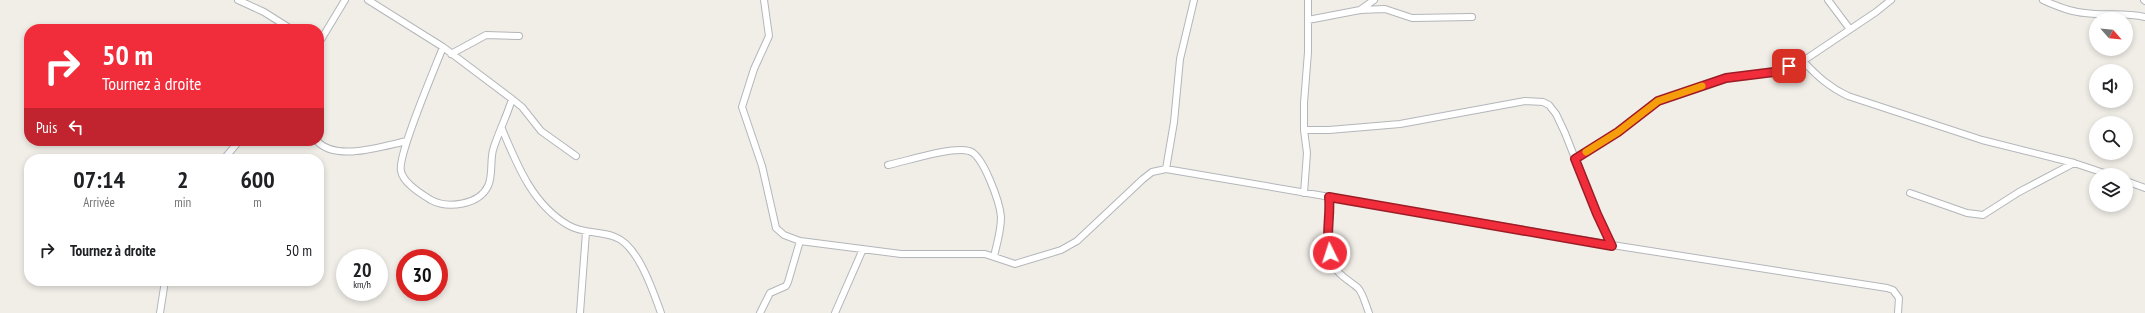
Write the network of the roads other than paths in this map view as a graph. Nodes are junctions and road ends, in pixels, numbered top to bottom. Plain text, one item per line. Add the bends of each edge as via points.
1 (238, 0) edge
2 (345, 0) edge
3 (368, 0) edge
4 (764, 0) edge
5 (1194, 0) edge
6 (1308, 0) edge
7 (1374, 0) edge
8 (1828, 0) edge
9 (1891, 0) edge
10 (2043, 0) edge
11 (1360, 10) junction
12 (1472, 17) dead end
13 (2145, 17) edge
14 (1308, 20) junction
15 (284, 24) edge
16 (1849, 28) junction
17 (324, 35) edge
18 (519, 36) dead end
19 (443, 48) junction
20 (451, 54) junction
21 (1803, 60) junction
22 (512, 99) junction
23 (502, 129) junction
24 (1304, 130) junction
25 (407, 141) junction
26 (235, 146) edge
27 (324, 146) edge
28 (228, 154) edge
29 (576, 156) dead end
30 (1575, 159) junction
31 (2074, 163) junction
32 (888, 165) dead end
33 (2089, 168) edge
34 (1166, 169) junction
35 (2133, 184) edge
36 (2145, 188) edge
37 (1304, 193) junction
38 (1910, 193) dead end
39 (1329, 197) junction
40 (586, 232) junction
41 (800, 241) junction
42 (1612, 246) junction
43 (863, 249) junction
44 (994, 256) junction
45 (164, 286) edge
46 (160, 313) edge
47 (580, 313) edge
48 (661, 313) edge
49 (760, 313) edge
50 (834, 313) edge
51 (1370, 313) edge
52 (1898, 313) edge

1 - 15 street via 269,14
2 - 17 street
3 - 19 street
4 - 41 street via 769,36 754,69 742,107 762,166 776,228 784,236
5 - 34 street via 1180,59 1174,122
6 - 14 street
7 - 11 street
8 - 16 street
9 - 16 street
10 - 13 street via 2058,7 2084,13 2131,14
11 - 12 street via 1385,9 1412,18
11 - 14 street
14 - 24 street
16 - 21 street
18 - 20 street via 486,36
19 - 20 street
19 - 25 street
20 - 22 street
21 - 30 street via 1774,72 1726,78 1658,101 1618,132
21 - 31 street via 1820,80 1848,96 1982,140
22 - 23 street
22 - 29 street via 522,107 541,131
23 - 25 street via 492,152 489,185 469,202 442,204 407,182 400,172
23 - 40 street via 534,195 569,226
24 - 30 street via 1400,124 1525,101 1543,102 1556,114
24 - 37 street via 1307,153
25 - 27 street via 344,152
26 - 28 street
30 - 42 street
31 - 33 street
31 - 38 street via 2019,192 1983,215 1967,213
32 - 44 street via 959,149 975,153 982,161 1000,209 1000,229
34 - 37 street
34 - 44 street via 1152,172 1091,228 1061,250 1015,264
35 - 36 street
37 - 39 street
39 - 42 street
39 - 51 street via 1331,214 1328,244 1333,263 1346,281 1358,289
40 - 47 street
40 - 48 street via 615,236 634,251
41 - 43 street
41 - 49 street via 786,286 770,293
42 - 52 street via 1887,288 1893,290 1899,298
43 - 44 street via 902,254
43 - 50 street
45 - 46 street

